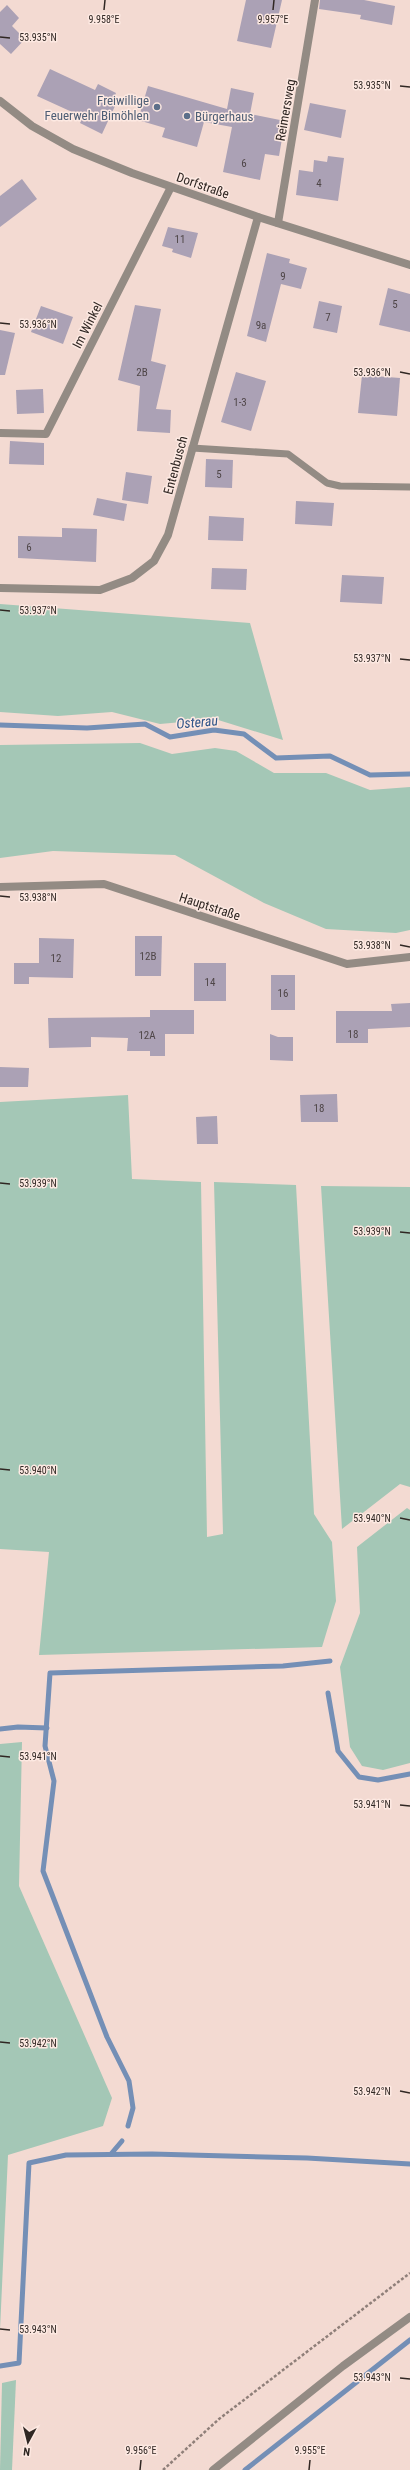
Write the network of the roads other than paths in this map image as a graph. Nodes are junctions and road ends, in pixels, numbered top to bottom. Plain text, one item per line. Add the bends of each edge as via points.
1 (315, 0) edge
2 (0, 101) edge
3 (170, 187) junction
4 (258, 217) junction
5 (278, 223) junction
6 (410, 265) edge
7 (0, 433) edge
8 (192, 448) junction
9 (410, 487) edge
10 (0, 588) edge
11 (0, 887) edge
12 (410, 957) edge
13 (410, 2316) edge
14 (214, 2470) edge

1 - 5 street, Reimersweg
2 - 3 street, Dorfstraße via 32,126 73,149
3 - 4 street, Dorfstraße
3 - 7 street, Im Winkel via 46,434
4 - 5 street, Dorfstraße
4 - 8 street, Entenbusch
5 - 6 street, Dorfstraße
8 - 9 lane via 288,454 326,483 340,486
8 - 10 street, Entenbusch via 168,535 154,561 132,578 100,590
11 - 12 street, Hauptstraße via 104,884 347,964
13 - 14 street via 343,2366

